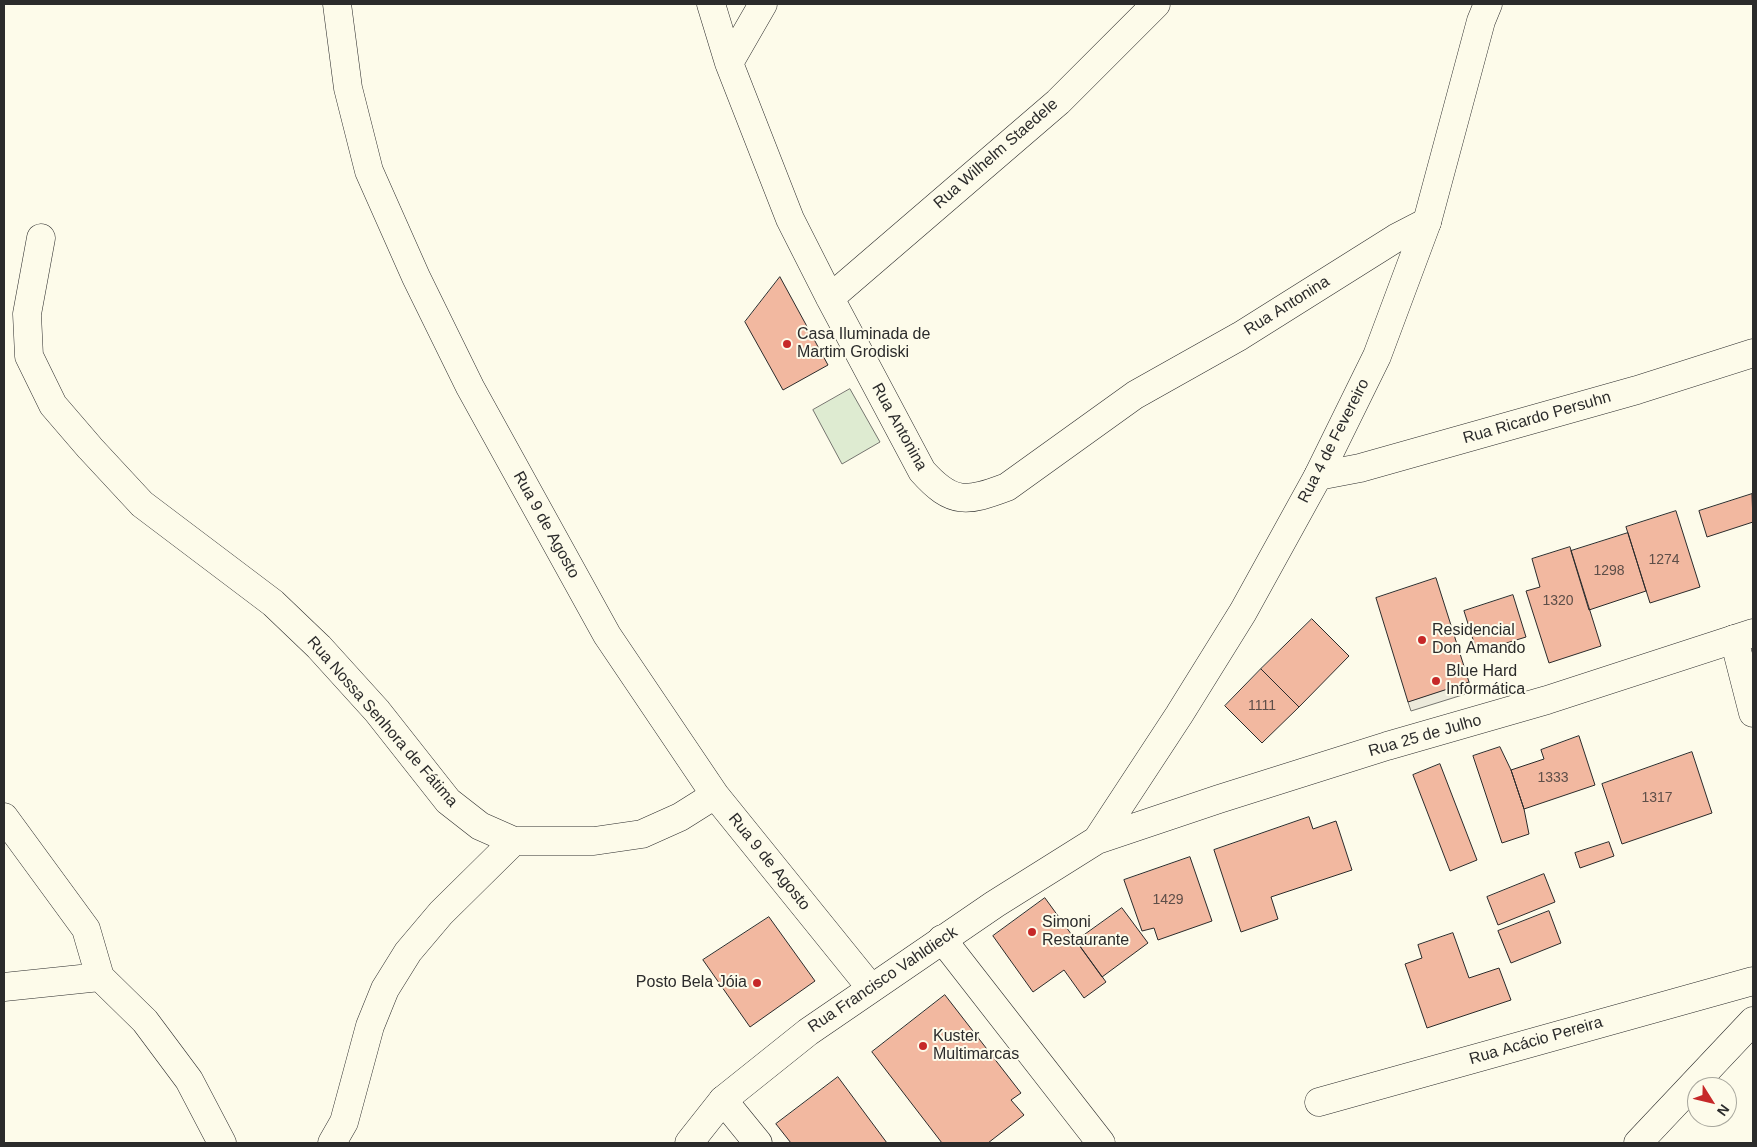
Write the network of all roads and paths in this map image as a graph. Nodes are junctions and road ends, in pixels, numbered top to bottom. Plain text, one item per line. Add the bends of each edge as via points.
1 (337, 4) edge
2 (711, 4) edge
3 (763, 4) edge
4 (1156, 4) edge
5 (1488, 4) edge
6 (729, 64) junction
7 (1427, 222) junction
8 (41, 238) dead end
9 (830, 298) junction
10 (1753, 352) edge
11 (1318, 476) junction
12 (1744, 636) edge
13 (1753, 713) edge
14 (715, 795) junction
15 (4, 817) edge
16 (1097, 840) junction
17 (514, 841) junction
18 (942, 940) junction
19 (100, 977) junction
20 (1753, 981) edge
21 (4, 987) edge
22 (871, 988) junction
23 (1753, 1021) edge
24 (723, 1100) junction
25 (1320, 1102) dead end
26 (222, 1143) edge
27 (332, 1143) edge
28 (689, 1143) edge
29 (758, 1143) edge
30 (1101, 1143) edge
31 (1638, 1143) edge

1 - 14 street, Rua 9 de Agosto via 348,88 369,171 416,278 470,387 607,635
2 - 6 street, Rua Antonina
3 - 6 street
4 - 9 street, Rua Wilhelm Staedele via 1058,102
5 - 7 street, Rua 4 de Fevereiro via 1480,21
6 - 9 street, Rua Antonina via 790,219
7 - 9 street, Rua Antonina via 1240,336 1134,395 1007,487 982,496 958,498 936,486 922,471
7 - 11 street, Rua 4 de Fevereiro via 1377,356
8 - 17 street, Rua Nossa Senhora de Fátima via 27,314 29,356 53,405 142,504 273,603 319,647 377,711 448,801 480,826
10 - 11 street, Rua Ricardo Persuhn via 1627,392 1360,468
11 - 16 street, Rua 4 de Fevereiro via 1243,612
12 - 13 street
12 - 16 street, Rua 25 de Julho
14 - 17 street, Rua Nossa Senhora de Fátima via 680,817 642,834 594,841
14 - 22 street, Rua 9 de Agosto
15 - 19 street via 86,929
16 - 18 street, Rua Francisco Vahldieck
17 - 27 street via 441,913 408,952 385,989 370,1026 344,1122
18 - 22 street, Rua Francisco Vahldieck
18 - 30 street
19 - 21 street
19 - 26 street via 144,1021 189,1080
20 - 25 street, Rua Acácio Pereira
22 - 24 street, Rua Francisco Vahldieck via 808,1032
23 - 31 street
24 - 28 street, Rua Francisco Vahldieck
24 - 29 street

